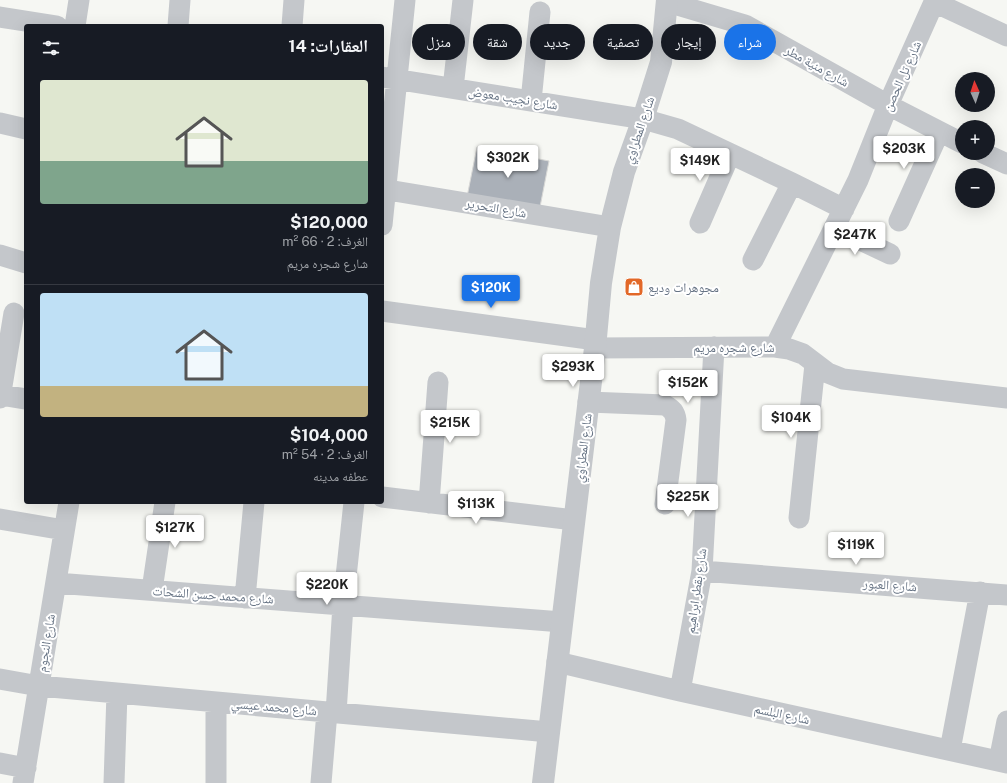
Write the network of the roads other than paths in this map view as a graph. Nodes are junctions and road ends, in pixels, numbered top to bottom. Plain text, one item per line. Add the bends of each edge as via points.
1 (79, 0) edge
2 (180, 0) edge
3 (294, 0) edge
4 (405, 0) edge
5 (463, 0) edge
6 (667, 1) edge
7 (935, 1) edge
8 (540, 12) dead end
9 (0, 16) edge
10 (46, 24) edge
11 (75, 24) edge
12 (178, 24) edge
13 (292, 24) edge
14 (1007, 36) edge
15 (389, 79) edge
16 (453, 88) junction
17 (531, 101) junction
18 (888, 105) junction
19 (643, 119) junction
20 (0, 123) edge
21 (24, 129) edge
22 (939, 132) junction
23 (955, 140) edge
24 (730, 154) junction
25 (995, 158) edge
26 (1007, 164) edge
27 (792, 183) junction
28 (384, 189) edge
29 (844, 209) junction
30 (899, 221) dead end
31 (700, 223) dead end
32 (610, 227) junction
33 (835, 228) junction
34 (890, 254) dead end
35 (0, 255) edge
36 (753, 260) dead end
37 (24, 262) edge
38 (384, 311) edge
39 (13, 313) edge
40 (596, 344) junction
41 (714, 347) junction
42 (775, 347) junction
43 (815, 364) junction
44 (438, 382) dead end
45 (0, 395) edge
46 (0, 398) edge
47 (1007, 398) edge
48 (24, 399) edge
49 (588, 402) junction
50 (384, 497) edge
51 (429, 503) junction
52 (69, 504) edge
53 (165, 504) edge
54 (254, 504) edge
55 (354, 504) edge
56 (665, 504) dead end
57 (799, 518) dead end
58 (0, 519) edge
59 (574, 520) junction
60 (64, 530) junction
61 (702, 571) junction
62 (56, 583) junction
63 (152, 590) junction
64 (980, 592) junction
65 (1007, 595) edge
66 (245, 598) junction
67 (343, 605) junction
68 (562, 622) junction
69 (557, 662) junction
70 (0, 679) edge
71 (39, 686) junction
72 (680, 691) junction
73 (117, 693) junction
74 (216, 702) junction
75 (332, 712) junction
76 (1007, 721) edge
77 (549, 732) junction
78 (950, 750) junction
79 (1003, 762) edge
80 (0, 763) edge
81 (24, 776) edge
82 (114, 783) edge
83 (216, 783) edge
84 (321, 783) edge
85 (543, 783) edge

1 - 11 street
2 - 12 street
3 - 13 street
4 - 15 street
5 - 16 street
6 - 18 street, شارع منية مطر via 745,25
6 - 19 street, شارع المطراوي via 661,62
7 - 14 street
7 - 18 street, شارع تل الحصن
8 - 17 street
9 - 10 street
15 - 16 street, شارع نجيب معوض
15 - 28 street
16 - 17 street, شارع نجيب معوض
17 - 19 street, شارع نجيب معوض
18 - 22 street, شارع منية مطر
18 - 29 street, شارع تل الحصن
19 - 24 street, شارع نجيب معوض via 678,129
19 - 32 street, شارع المطراوي via 624,172
20 - 21 street
22 - 23 street, شارع منية مطر
22 - 30 street
24 - 27 street, شارع نجيب معوض
24 - 31 street
25 - 26 street
27 - 29 street, شارع نجيب معوض
27 - 36 street
28 - 32 street, شارع التحرير
29 - 33 street, شارع تل الحصن
32 - 40 street, شارع المطراوي via 601,283
33 - 34 street
33 - 42 street, شارع تل الحصن
35 - 37 street
38 - 40 street, شارع شجره مريم
39 - 45 street
40 - 41 street, شارع شجره مريم
40 - 49 street, شارع المطراوي
41 - 42 street, شارع شجره مريم
41 - 61 street, شارع بقطر ابراهيم
42 - 43 street, شارع شجره مريم via 803,354
43 - 47 street, شارع شجره مريم via 843,379
43 - 57 street
44 - 51 street
45 - 46 street
45 - 48 street
49 - 56 street via 665,405 671,408 676,420
49 - 59 street, شارع المطراوي
50 - 51 street
51 - 59 street
52 - 60 street, شارع النجوم
53 - 63 street
54 - 66 street
55 - 67 street
58 - 60 street
59 - 68 street, شارع المطراوي
60 - 62 street, شارع النجوم
61 - 64 street, شارع العبور
61 - 72 street, شارع بقطر ابراهيم
62 - 63 street, شارع محمد حسن الشحات
62 - 71 street, شارع النجوم
63 - 66 street, شارع محمد حسن الشحات
64 - 65 street, شارع العبور
64 - 78 street
66 - 67 street, شارع محمد حسن الشحات
67 - 68 street, شارع محمد حسن الشحات
67 - 75 street
68 - 69 street, شارع المطراوي
69 - 72 street, شارع البلسم
69 - 77 street, شارع المطراوي
70 - 71 street, شارع محمد عيسي
71 - 73 street, شارع محمد عيسي
71 - 81 street, شارع النجوم
72 - 78 street, شارع البلسم
73 - 74 street, شارع محمد عيسي
73 - 82 street
74 - 75 street, شارع محمد عيسي
74 - 83 street
75 - 77 street, شارع محمد عيسي
75 - 84 street
76 - 79 street
77 - 85 street, شارع المطراوي
78 - 79 street, شارع البلسم
80 - 81 street

